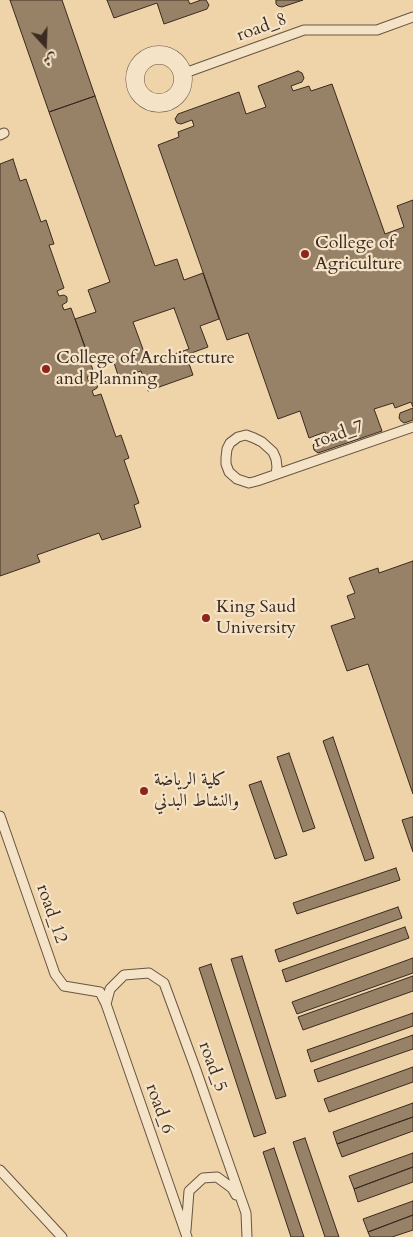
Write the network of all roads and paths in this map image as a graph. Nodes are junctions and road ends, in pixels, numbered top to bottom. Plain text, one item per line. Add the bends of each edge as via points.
1 (413, 17) edge
2 (182, 74) dead end
3 (413, 427) edge
4 (276, 474) junction
5 (0, 816) edge
6 (100, 992) joint
7 (106, 1004) junction
8 (0, 1170) edge
9 (246, 1213) junction
10 (186, 1235) edge
11 (62, 1237) edge
12 (247, 1237) edge

1 - 2 lane, road_8 via 376,30 304,30
3 - 4 lane, road_7
4 - 4 lane, road_7 via 249,483 237,479 226,464 230,443 246,435 262,442 276,458
5 - 6 lane, road_12 via 55,974 64,986
6 - 7 lane, road_6
7 - 9 lane, road_5 via 110,989 124,975 150,973 164,983
7 - 10 lane, road_6
8 - 11 lane
9 - 10 lane via 232,1188 216,1176 203,1178 189,1191
9 - 12 lane, road_5

